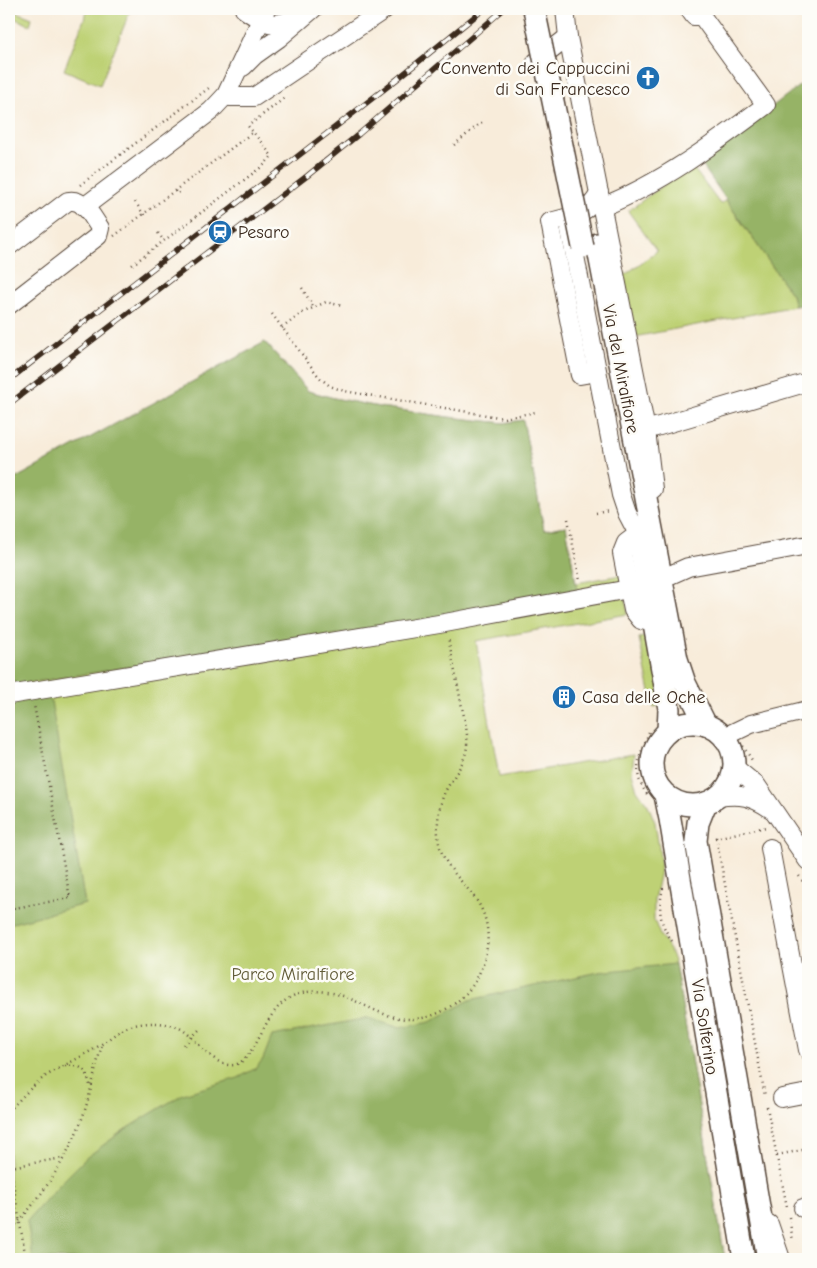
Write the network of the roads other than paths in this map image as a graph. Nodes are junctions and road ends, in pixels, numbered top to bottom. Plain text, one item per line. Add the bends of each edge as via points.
1 (244, 9) edge
2 (385, 9) edge
3 (534, 9) edge
4 (549, 9) edge
5 (566, 9) edge
6 (689, 9) edge
7 (305, 12) edge
8 (263, 14) edge
9 (568, 37) junction
10 (236, 75) junction
11 (220, 89) junction
12 (562, 186) junction
13 (600, 200) junction
14 (84, 207) junction
15 (568, 218) junction
16 (9, 246) edge
17 (590, 246) junction
18 (9, 304) edge
19 (808, 382) edge
20 (646, 430) junction
21 (645, 533) junction
22 (808, 545) edge
23 (661, 579) junction
24 (629, 589) junction
25 (654, 623) junction
26 (9, 695) edge
27 (808, 710) edge
28 (706, 725) junction
29 (659, 728) junction
30 (724, 737) junction
31 (734, 767) junction
32 (656, 795) junction
33 (712, 800) junction
34 (777, 821) junction
35 (770, 848) dead end
36 (808, 861) edge
37 (808, 1050) edge
38 (808, 1093) edge
39 (782, 1098) dead end
40 (753, 1176) junction
41 (744, 1259) edge
42 (768, 1259) edge
43 (781, 1259) edge

1 - 8 street
2 - 11 street via 254,97 230,98
3 - 17 main road, Via del Miralfiore, bridge
4 - 17 main road, Via del Miralfiore
5 - 9 street
6 - 13 street via 694,16 701,15 766,106 693,159 623,199
7 - 8 street via 276,25 270,24
7 - 10 street via 278,38 255,54
8 - 10 street
9 - 12 street, Via del Miralfiore via 536,61
9 - 13 street
10 - 11 street
11 - 14 street via 206,115
12 - 13 street via 581,180 590,184
12 - 15 street, Via del Miralfiore
13 - 15 street
13 - 20 street
14 - 16 street via 75,199 68,201
14 - 18 street via 106,233
15 - 21 street, Via del Miralfiore via 588,374 620,495 627,514
17 - 21 main road, Via del Miralfiore
19 - 20 street
20 - 21 street via 653,486
21 - 23 main road, Via del Miralfiore
21 - 24 street via 626,543 622,553
21 - 25 main road, Via del Miralfiore
22 - 23 street via 688,567
23 - 28 main road, Via del Miralfiore via 680,667
24 - 25 street via 633,610 641,620
24 - 26 street via 445,623
25 - 29 main road, Via del Miralfiore via 669,709
27 - 30 street via 750,724
28 - 29 main road via 693,723
28 - 30 main road
29 - 32 main road via 660,739 651,762
30 - 31 main road via 730,746
31 - 33 main road via 726,788
31 - 34 street via 757,786
32 - 33 main road via 695,806
32 - 41 main road, Via Solferino via 670,819
33 - 34 street via 738,795 751,798
33 - 40 main road, Via Solferino via 698,823 696,841
34 - 36 street
35 - 37 street
38 - 39 street
40 - 42 main road, Via Solferino
40 - 43 street

